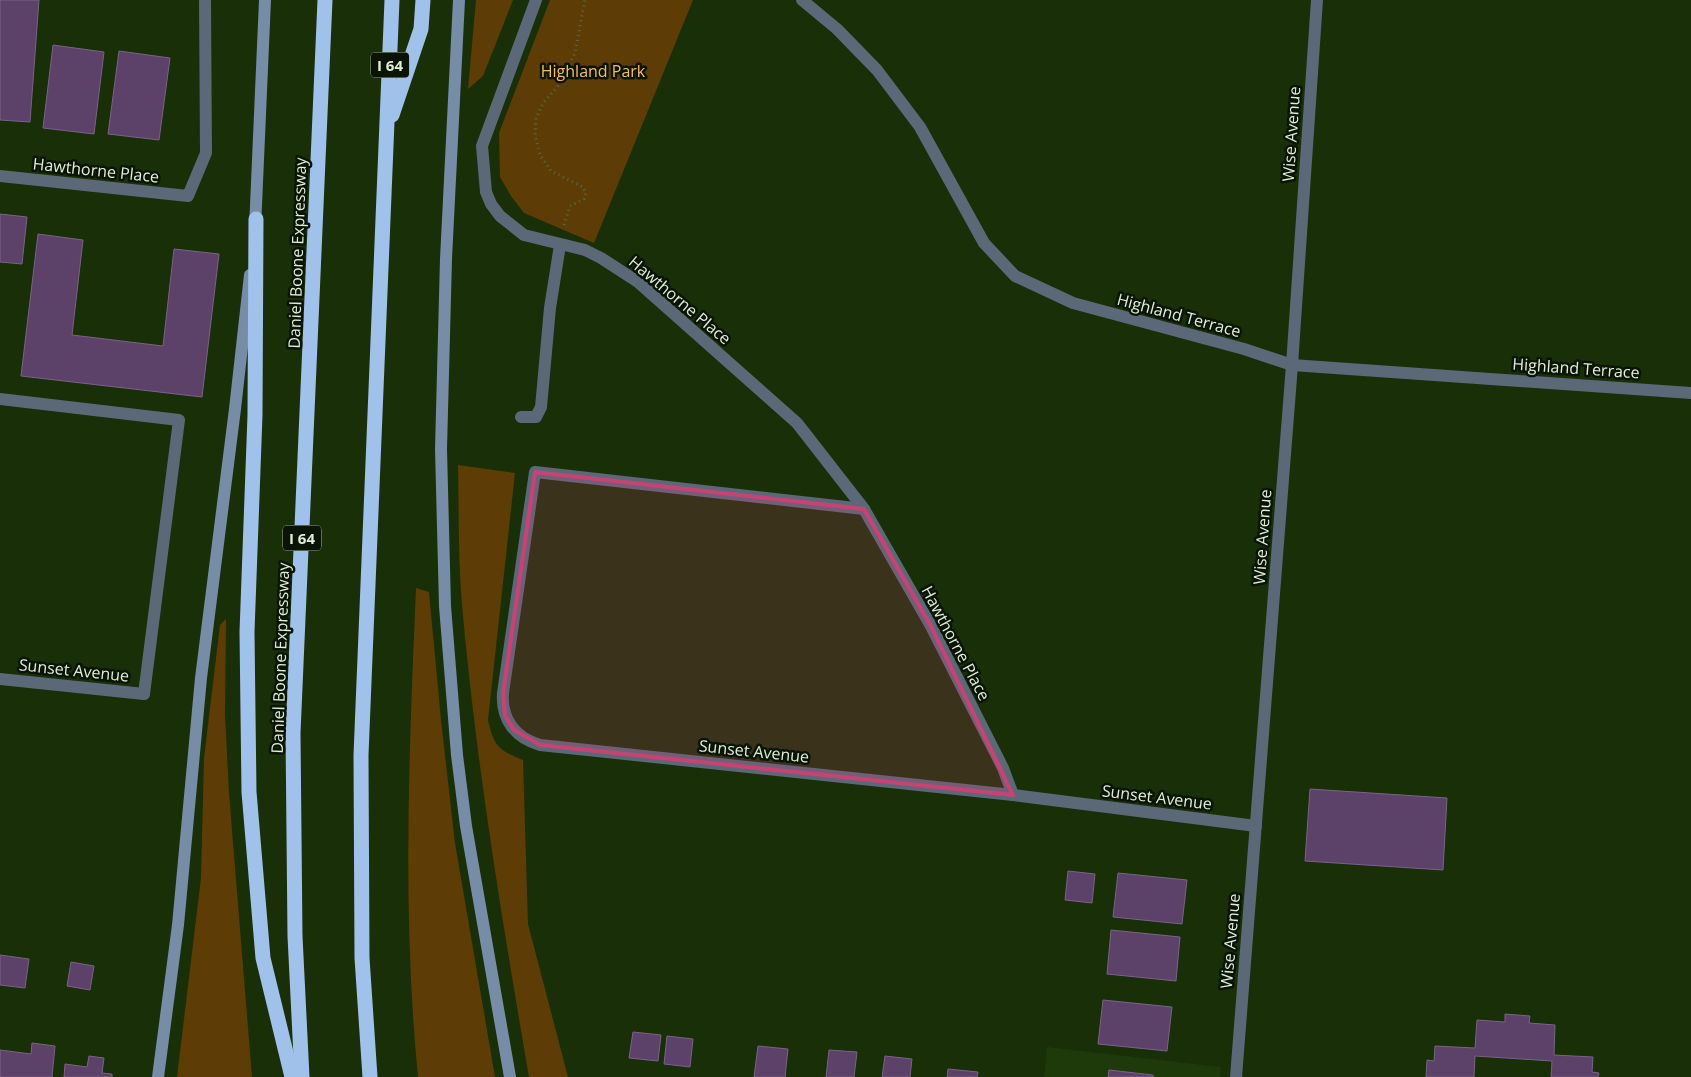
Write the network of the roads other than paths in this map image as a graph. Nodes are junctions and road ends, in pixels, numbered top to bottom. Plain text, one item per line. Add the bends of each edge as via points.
1 (205, 0) edge
2 (265, 0) edge
3 (325, 0) edge
4 (392, 0) edge
5 (423, 0) edge
6 (459, 0) edge
7 (536, 0) edge
8 (802, 0) edge
9 (1317, 0) edge
10 (387, 130) junction
11 (0, 176) edge
12 (256, 219) junction
13 (560, 245) junction
14 (1292, 365) junction
15 (1691, 393) edge
16 (0, 399) edge
17 (521, 417) dead end
18 (864, 509) junction
19 (0, 679) edge
20 (1013, 795) junction
21 (1256, 826) junction
22 (158, 1077) edge
23 (292, 1077) edge
24 (302, 1077) edge
25 (370, 1077) edge
26 (510, 1077) edge
27 (1236, 1077) edge

1 - 11 street, Hawthorne Place via 206,153 188,196
2 - 12 street
3 - 24 highway, Daniel Boone Expressway / I 64 via 293,733 295,936
4 - 10 highway, I 64
5 - 10 highway via 421,29
6 - 26 street via 443,358 443,569 450,679 464,808
7 - 13 street, Hawthorne Place via 487,128 482,146 483,175 491,204 509,225 524,235
8 - 14 street, Highland Terrace via 837,29 877,70 920,128 984,243 1015,276 1073,303
9 - 14 street, Wise Avenue
10 - 25 highway, I 64 via 361,755 362,958
12 - 22 street via 201,678 178,926
12 - 23 highway via 255,415 247,632 250,792 263,958
13 - 17 street via 550,308 541,407 536,418
13 - 18 street, Hawthorne Place via 601,258 638,282 797,423
14 - 15 street, Highland Terrace
14 - 21 street, Wise Avenue
16 - 19 street, Sunset Avenue via 179,420 144,694
18 - 20 street, Hawthorne Place via 931,626 1003,768
18 - 20 street, Sunset Avenue via 535,472 503,693 505,716 520,736 540,745
20 - 21 street, Sunset Avenue
21 - 27 street, Wise Avenue

